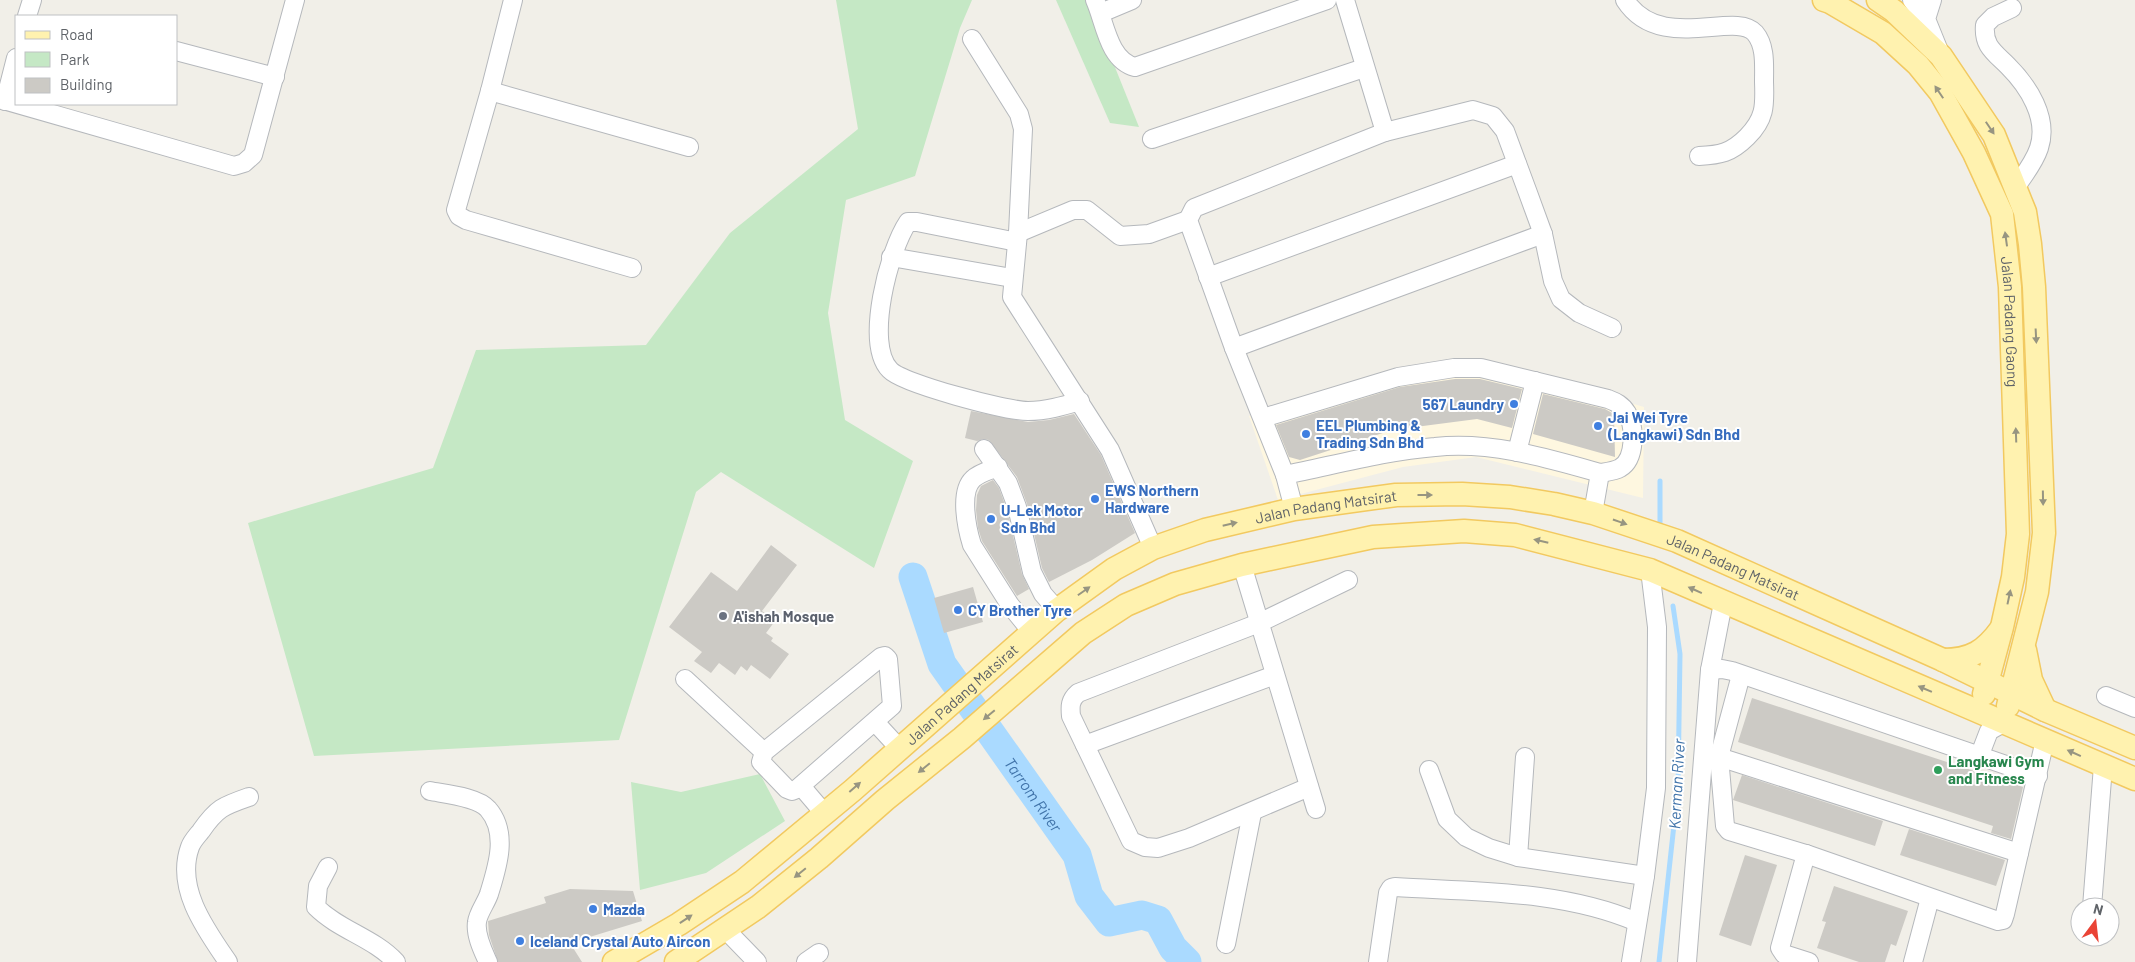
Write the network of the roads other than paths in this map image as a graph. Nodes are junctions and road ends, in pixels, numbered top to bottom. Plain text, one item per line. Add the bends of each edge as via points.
1 (513, 0) edge
2 (1132, 0) edge
3 (1327, 0) edge
4 (1345, 0) edge
5 (1625, 0) edge
6 (1824, 0) edge
7 (1878, 0) edge
8 (1912, 0) edge
9 (1932, 0) edge
10 (292, 1) edge
11 (1098, 7) edge
12 (2012, 8) dead end
13 (1926, 19) junction
14 (972, 39) dead end
15 (178, 52) edge
16 (1941, 56) junction
17 (15, 61) edge
18 (1364, 68) junction
19 (275, 77) junction
20 (490, 91) junction
21 (2, 100) edge
22 (15, 104) edge
23 (20, 105) edge
24 (1386, 132) junction
25 (1152, 140) dead end
26 (689, 147) dead end
27 (1699, 156) dead end
28 (1517, 164) junction
29 (2015, 188) junction
30 (1188, 220) junction
31 (1543, 234) junction
32 (1017, 237) junction
33 (891, 257) junction
34 (632, 268) dead end
35 (1208, 277) junction
36 (1012, 278) junction
37 (2010, 287) junction
38 (2034, 287) junction
39 (1612, 328) dead end
40 (1234, 348) junction
41 (1535, 381) junction
42 (1080, 401) junction
43 (1263, 418) junction
44 (984, 449) dead end
45 (1516, 452) junction
46 (998, 467) junction
47 (1600, 473) junction
48 (1286, 475) junction
49 (1294, 510) junction
50 (1593, 513) junction
51 (1153, 548) junction
52 (1242, 565) junction
53 (1650, 570) junction
54 (1348, 580) dead end
55 (1780, 585) junction
56 (1723, 602) junction
57 (1057, 610) junction
58 (1765, 620) junction
59 (1259, 623) junction
60 (2002, 627) junction
61 (1031, 631) junction
62 (2025, 637) junction
63 (1943, 660) junction
64 (1710, 670) junction
65 (1275, 675) junction
66 (1741, 675) junction
67 (685, 679) dead end
68 (1988, 682) junction
69 (2011, 693) junction
70 (2106, 696) dead end
71 (2135, 708) edge
72 (2045, 710) junction
73 (875, 722) junction
74 (1991, 722) junction
75 (2045, 740) junction
76 (1085, 745) junction
77 (899, 748) junction
78 (2135, 748) edge
79 (764, 752) junction
80 (1526, 757) dead end
81 (1719, 757) junction
82 (1980, 757) junction
83 (2103, 766) junction
84 (1429, 770) dead end
85 (2038, 776) junction
86 (2135, 780) edge
87 (801, 786) junction
88 (1310, 787) junction
89 (430, 791) dead end
90 (249, 797) dead end
91 (1316, 810) dead end
92 (1252, 813) junction
93 (824, 814) junction
94 (2019, 853) junction
95 (1806, 854) junction
96 (1518, 857) junction
97 (328, 868) dead end
98 (1645, 876) junction
99 (2093, 897) edge
100 (1930, 898) junction
101 (1637, 922) junction
102 (725, 929) junction
103 (1226, 944) dead end
104 (228, 962) edge
105 (396, 962) edge
106 (488, 962) edge
107 (614, 962) edge
108 (676, 962) edge
109 (757, 962) edge
110 (1378, 962) edge
111 (1632, 962) edge
112 (1686, 962) edge
113 (1809, 962) edge
114 (1913, 962) edge

1 - 20 street
2 - 11 street
3 - 11 street via 1135,67 1123,62 1116,54
4 - 18 street
5 - 27 street via 1648,22 1672,28 1736,26 1752,30 1756,35 1764,54 1765,102 1761,122 1739,145 1721,155
37 -> 6 main road, Jalan Padang Gaong via 2002,214 1974,153 1940,92 1918,65 1883,33
7 - 16 main road, Jalan Padang Gaong
8 - 13 street
9 - 13 street
10 - 19 street
12 - 29 street via 1985,24 1984,36 1990,48 2022,82 2039,111 2040,147 2032,165
13 - 16 street
14 - 32 street via 1021,121
15 - 19 street
16 -> 29 main road, Jalan Padang Gaong via 1994,134
17 - 21 street
18 - 24 street
18 - 25 street
19 - 23 street via 253,155 234,166
20 - 26 street
20 - 34 street via 456,210 459,216
21 - 22 street
24 - 28 street via 1473,110 1493,116 1505,131
24 - 30 street via 1194,208
28 - 31 street
28 - 35 street
29 - 38 main road, Jalan Padang Gaong via 2024,212
30 - 32 street via 1149,234 1120,236 1087,210 1073,210
30 - 35 street
31 - 39 street via 1553,281 1561,299 1580,313
31 - 40 street
32 - 33 street via 908,222
32 - 36 street
33 - 36 street
33 - 42 street via 878,326 882,360 891,372 907,380 1001,408 1045,410
35 - 40 street
36 - 42 street via 1015,304
37 - 38 main road
60 -> 37 main road, Jalan Padang Gaong via 2018,534
38 -> 62 main road, Jalan Padang Gaong via 2044,533 2037,592
40 - 43 street
41 - 43 street via 1481,368 1433,370 1398,377
41 - 45 street
41 - 47 street via 1608,399 1620,404 1628,414 1632,432 1631,451 1626,462 1619,469
42 - 51 street via 1110,450
43 - 48 street
44 - 46 street
45 - 47 street
45 - 48 street via 1437,446
46 - 57 street via 1017,507 1032,572 1043,594
46 - 61 street via 976,476 968,485 966,516 969,534 1010,606
47 - 50 street
48 - 49 street
49 -> 50 main road, Jalan Padang Matsirat via 1396,495 1462,494 1510,497
51 -> 49 main road, Jalan Padang Matsirat via 1205,530
50 -> 55 main road, Jalan Padang Matsirat via 1677,541
57 -> 51 main road, Jalan Padang Matsirat via 1114,569
53 -> 52 main road via 1515,535 1464,531 1373,537
52 - 59 street
52 -> 102 main road via 1175,584 1126,605 1083,633 819,858
56 -> 53 main road
53 - 98 street via 1656,627 1656,788
54 - 59 street
55 - 58 main road
55 - 63 main road, Jalan Padang Matsirat
56 - 58 main road
56 - 64 street
57 - 61 main road, Jalan Padang Matsirat
74 -> 58 main road
59 - 65 street
59 - 76 street via 1078,693 1070,705 1071,716
60 - 63 main road via 1980,652 1964,659
60 - 68 main road, Jalan Padang Gaong
61 - 77 main road, Jalan Padang Matsirat
62 - 69 main road, Jalan Padang Gaong
62 - 72 main road via 2031,680
63 - 68 main road, Jalan Padang Matsirat
64 - 66 street via 1722,669
64 - 112 street
65 - 76 street
65 - 88 street
66 - 81 street
66 - 82 street
67 - 79 street
68 - 69 main road, Jalan Padang Matsirat
68 - 74 main road, Jalan Padang Gaong
69 - 72 main road, Jalan Padang Matsirat
69 - 74 main road, Jalan Padang Gaong
70 - 71 street
72 - 78 main road, Jalan Padang Matsirat
73 - 77 street
73 - 79 street via 892,706 888,659 885,656
73 - 87 street
74 - 75 main road
74 - 82 street
83 -> 75 main road
75 - 85 street
76 - 92 street via 1131,840 1145,847 1158,848
93 -> 77 main road, Jalan Padang Matsirat
79 - 87 street via 761,762 787,789 792,791
80 - 96 street
81 - 94 street
81 - 95 street via 1725,826 1729,832
82 - 85 street
83 - 86 main road
83 - 99 street
84 - 96 street via 1447,819 1466,837
85 - 94 street
87 - 93 street
88 - 91 street
88 - 92 street
89 - 106 street via 467,798 488,808 499,832 498,862 486,903 477,920 477,930
90 - 104 street via 222,806 205,825 190,846 185,872 190,894 209,934
92 - 103 street
107 -> 93 main road, Jalan Padang Matsirat via 742,882
94 - 100 street via 2003,920
95 - 100 street
95 - 113 street via 1780,948 1784,954
96 - 98 street
97 - 105 street via 318,886 316,907
98 - 101 street
100 - 114 street
101 - 110 street via 1594,907 1517,894 1395,887 1388,893
101 - 111 street
102 - 108 main road
102 - 109 street

